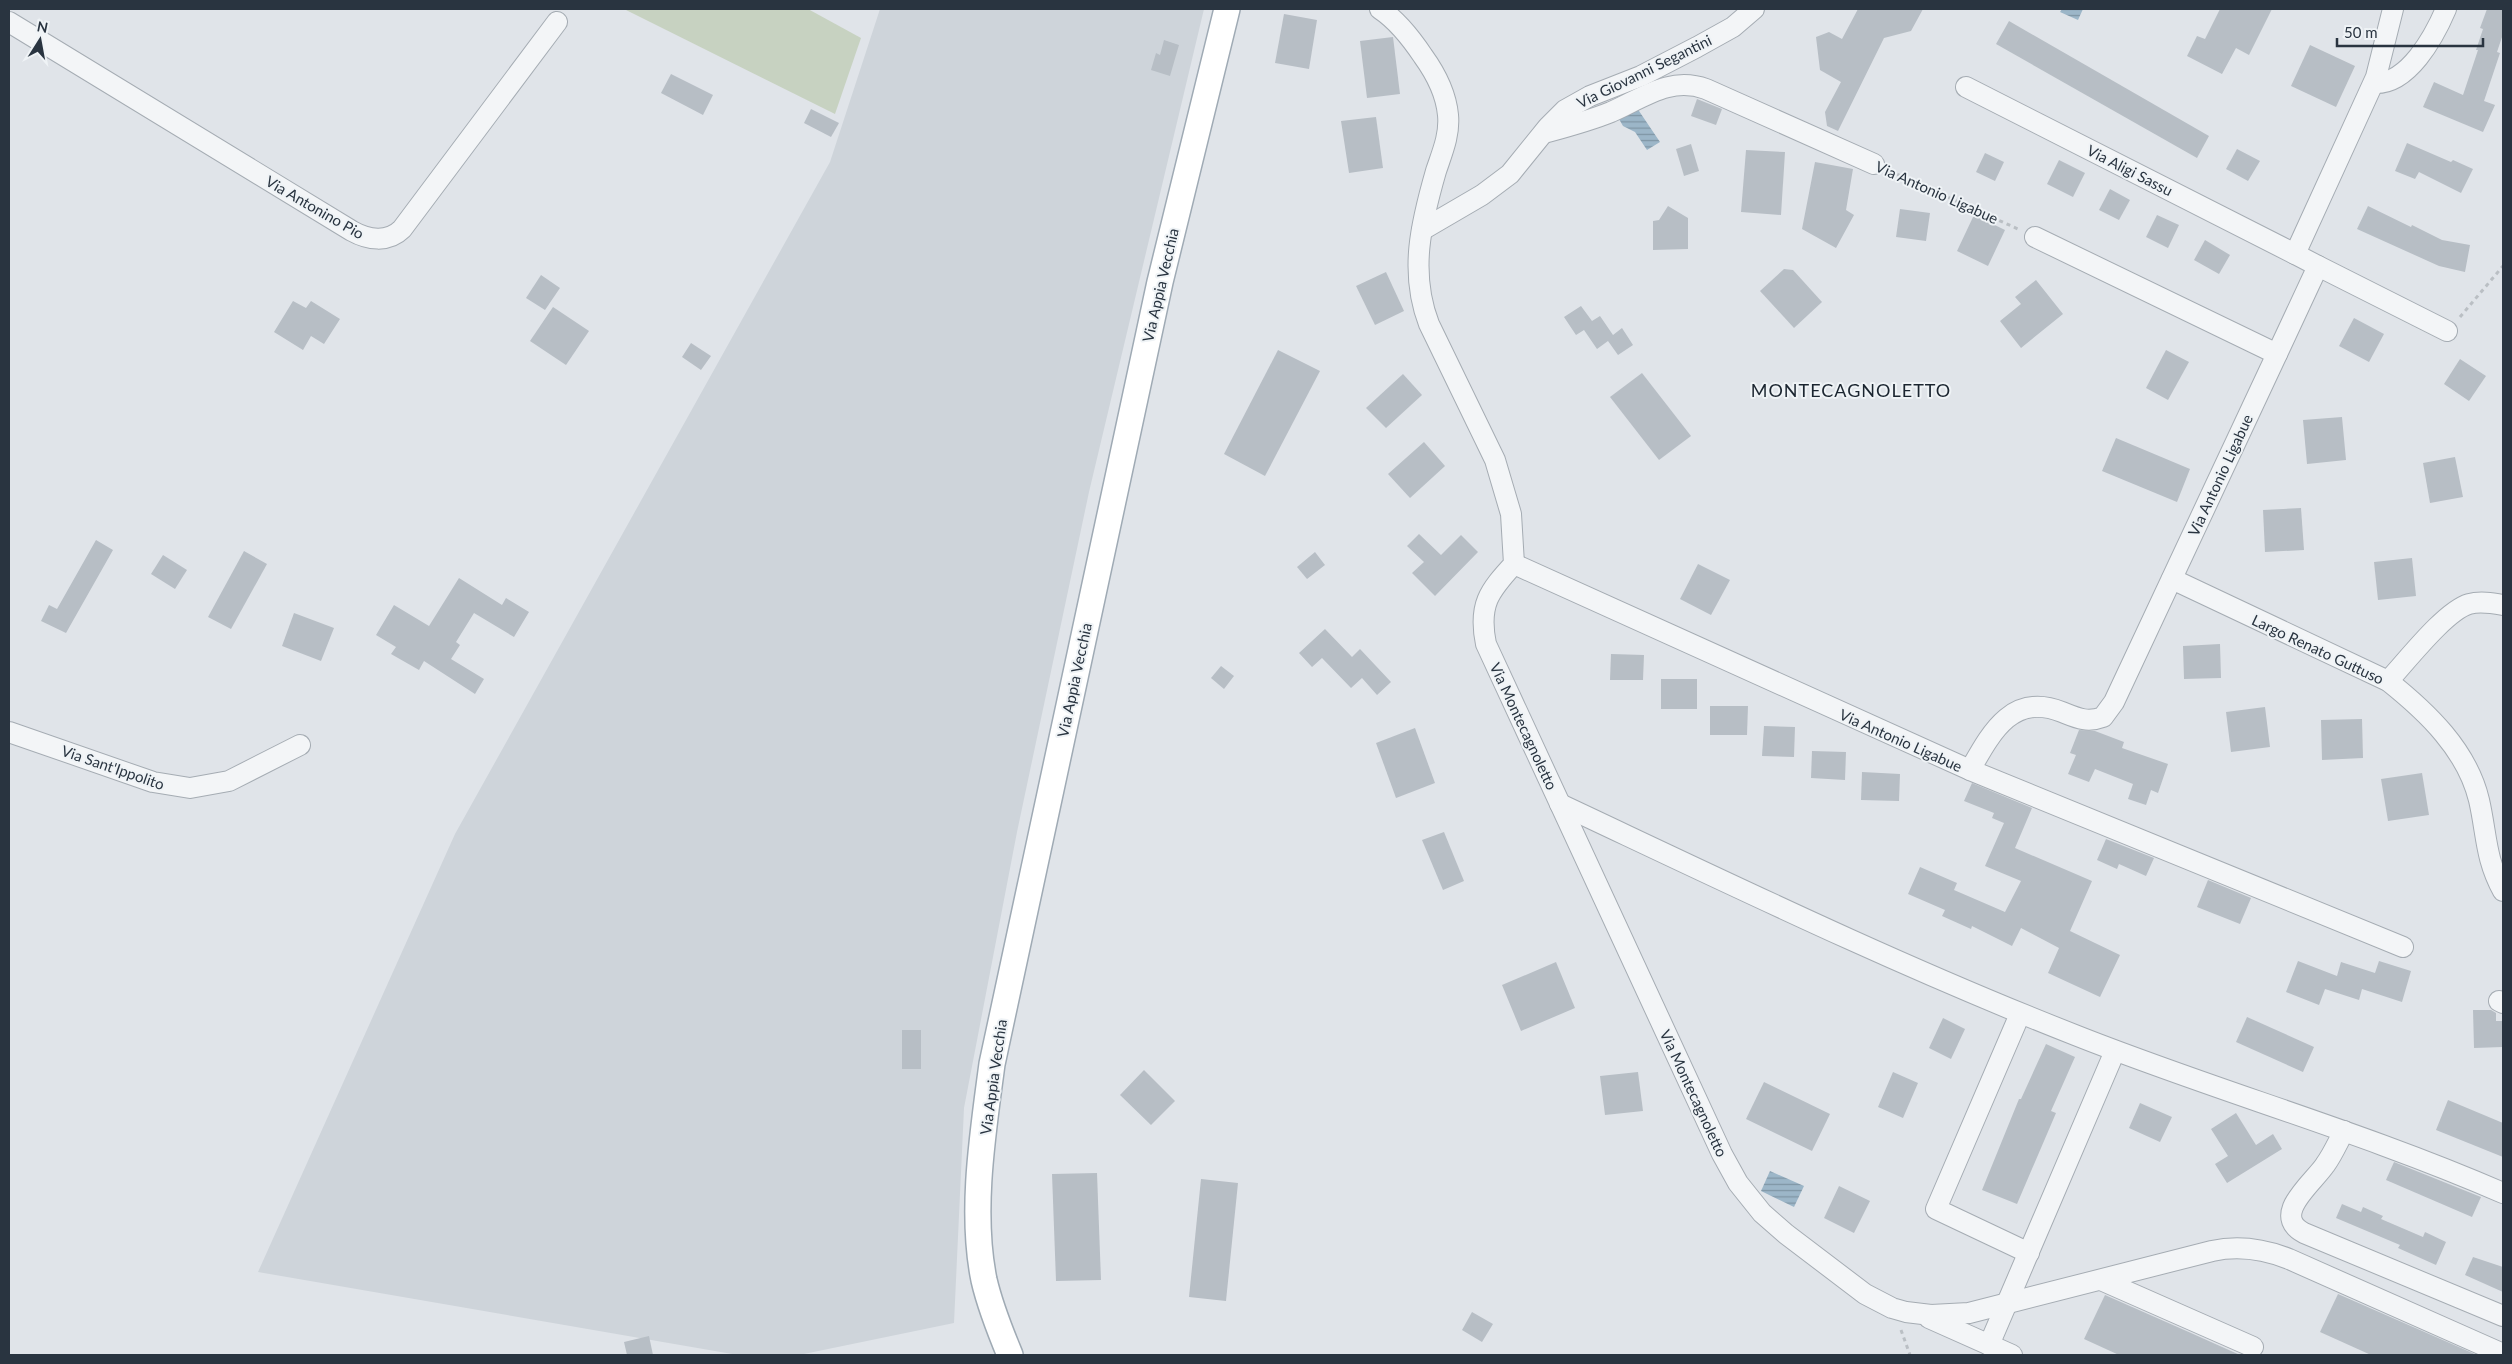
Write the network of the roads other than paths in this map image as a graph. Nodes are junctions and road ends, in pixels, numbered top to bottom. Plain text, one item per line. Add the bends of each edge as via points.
1 (1227, 9) edge
2 (1380, 9) edge
3 (1754, 9) edge
4 (2393, 9) edge
5 (2446, 9) edge
6 (9, 22) edge
7 (557, 22) dead end
8 (2374, 83) junction
9 (1966, 87) dead end
10 (1544, 133) junction
11 (1874, 164) road end
12 (1422, 230) junction
13 (2035, 237) road end
14 (2294, 254) junction
15 (2318, 266) junction
16 (2447, 331) road end
17 (2277, 354) junction
18 (1514, 564) junction
19 (2172, 579) junction
20 (2503, 605) edge
21 (2388, 681) junction
22 (9, 732) edge
23 (300, 745) dead end
24 (1970, 770) junction
25 (1560, 804) junction
26 (2503, 891) edge
27 (2403, 946) dead end
28 (2020, 1014) junction
29 (2115, 1051) junction
30 (2344, 1130) junction
31 (2503, 1193) edge
32 (2029, 1253) junction
33 (2101, 1280) junction
34 (2007, 1304) junction
35 (1920, 1314) junction
36 (2503, 1316) edge
37 (1989, 1345) junction
38 (2253, 1347) dead end
39 (2503, 1354) edge
40 (1010, 1355) edge
41 (2012, 1355) edge

1 - 40 main road, Via Appia Vecchia via 1160,282 992,1064 982,1160 979,1241 988,1293
2 - 12 street via 1407,33 1432,68 1447,110 1445,145
3 - 10 street, Via Giovanni Segantini via 1733,27 1697,47 1572,106
4 - 8 street
5 - 8 street via 2430,39 2406,72 2392,81
6 - 7 street, Via Antonino Pio via 352,231 379,239 392,237 402,229
8 - 14 street
9 - 14 street, Via Aligi Sassu
10 - 11 street, Via Antonio Ligabue via 1610,112 1666,86 1682,84 1706,89
10 - 12 street, Via Giovanni Segantini via 1519,165 1497,185
12 - 18 street via 1418,275 1424,309 1495,460 1510,514
13 - 17 street
14 - 15 street, Via Aligi Sassu
15 - 16 street, Via Aligi Sassu
15 - 17 street
17 - 19 street, Via Antonio Ligabue
18 - 24 street, Via Antonio Ligabue
18 - 25 street, Via Montecagnoletto via 1493,587 1486,601 1484,636
19 - 21 street, Largo Renato Guttuso
19 - 24 street, Via Antonio Ligabue via 2108,712 2089,720 2048,708 2022,709 2001,723
20 - 21 street via 2468,604 2450,615
21 - 26 street, Largo Renato Guttuso via 2418,706 2449,740 2469,771 2489,862
22 - 23 street, Via Sant'Ippolito via 153,782 190,788 229,782
24 - 27 street
25 - 28 street via 1874,951
25 - 35 street, Via Montecagnoletto via 1722,1154 1747,1196 1786,1234 1865,1294 1892,1308
28 - 29 street
28 - 32 street via 1936,1209
29 - 30 street
29 - 32 street
30 - 31 street
30 - 36 street via 2325,1164 2293,1205 2290,1219 2295,1226 2304,1233
32 - 34 street
33 - 34 street, Via Montecagnoletto
33 - 38 street
33 - 39 street, Via Montecagnoletto via 2220,1249 2258,1249 2289,1259
34 - 35 street, Via Montecagnoletto via 1969,1313
34 - 37 street
35 - 37 street
37 - 41 street

